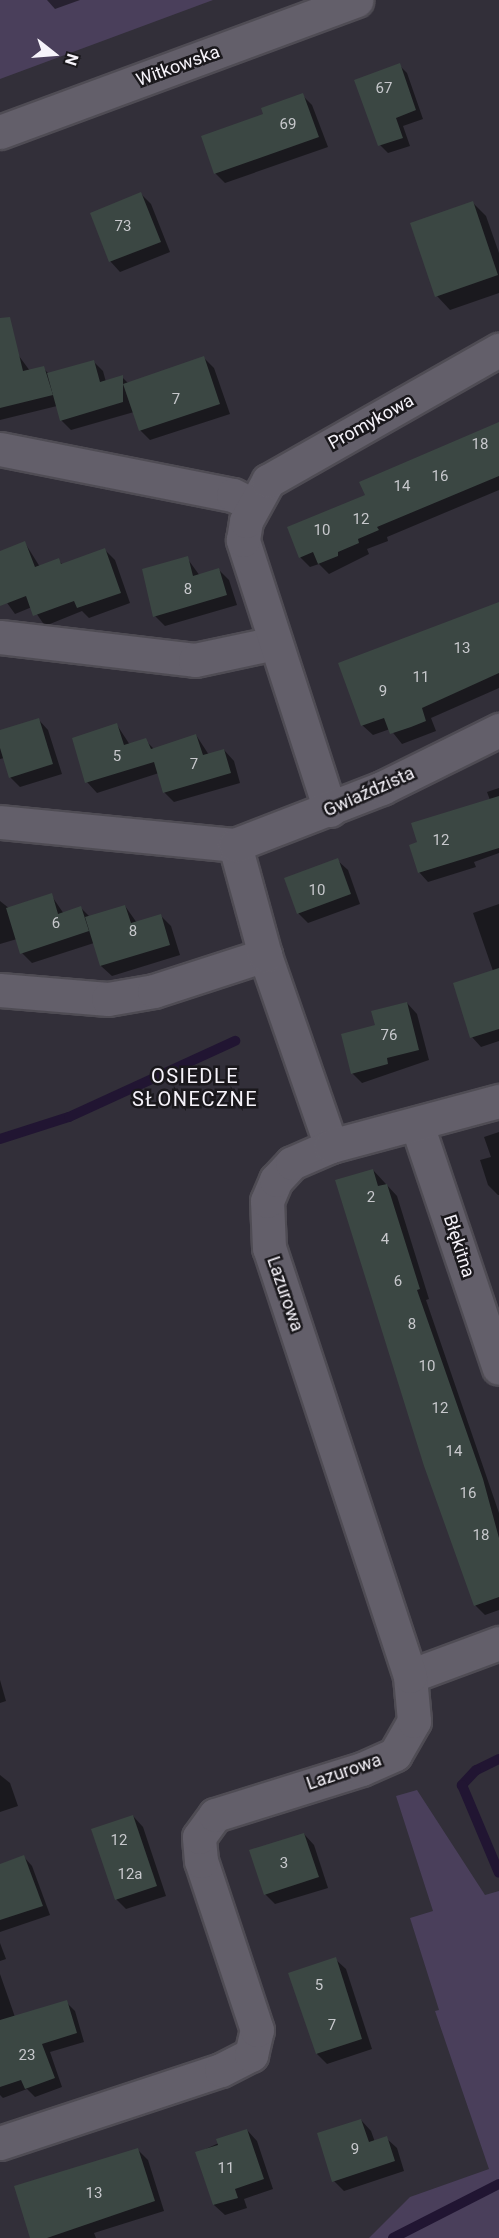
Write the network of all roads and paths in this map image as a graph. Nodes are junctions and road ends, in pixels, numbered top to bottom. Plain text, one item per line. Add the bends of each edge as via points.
1 (356, 0) edge
2 (0, 132) edge
3 (499, 350) edge
4 (0, 449) edge
5 (253, 505) junction
6 (0, 637) edge
7 (274, 643) junction
8 (499, 730) edge
9 (330, 810) junction
10 (0, 822) edge
11 (235, 845) junction
12 (265, 955) junction
13 (0, 990) edge
14 (499, 1101) edge
15 (417, 1125) junction
16 (331, 1146) junction
17 (499, 1368) edge
18 (499, 1643) edge
19 (410, 1676) junction
20 (0, 2143) edge

1 - 2 street, Witkowska
3 - 5 street, Promykowa via 268,481
4 - 5 street via 233,495
5 - 7 street, Promykowa via 243,540
6 - 7 street via 195,660
7 - 9 street, Promykowa
8 - 9 street, Gwiaździsta
9 - 11 street, Gwiaździsta
10 - 11 street, Gwiaździsta
11 - 12 street
12 - 13 street via 118,998
12 - 16 street
14 - 15 street
15 - 16 street
15 - 17 street, Błękitna
16 - 19 street, Lazurowa via 292,1163 276,1180 267,1201 269,1248
18 - 19 street
19 - 20 street, Lazurowa via 414,1721 394,1754 362,1769 215,1815 199,1837 201,1861 257,2030 251,2055 221,2070

